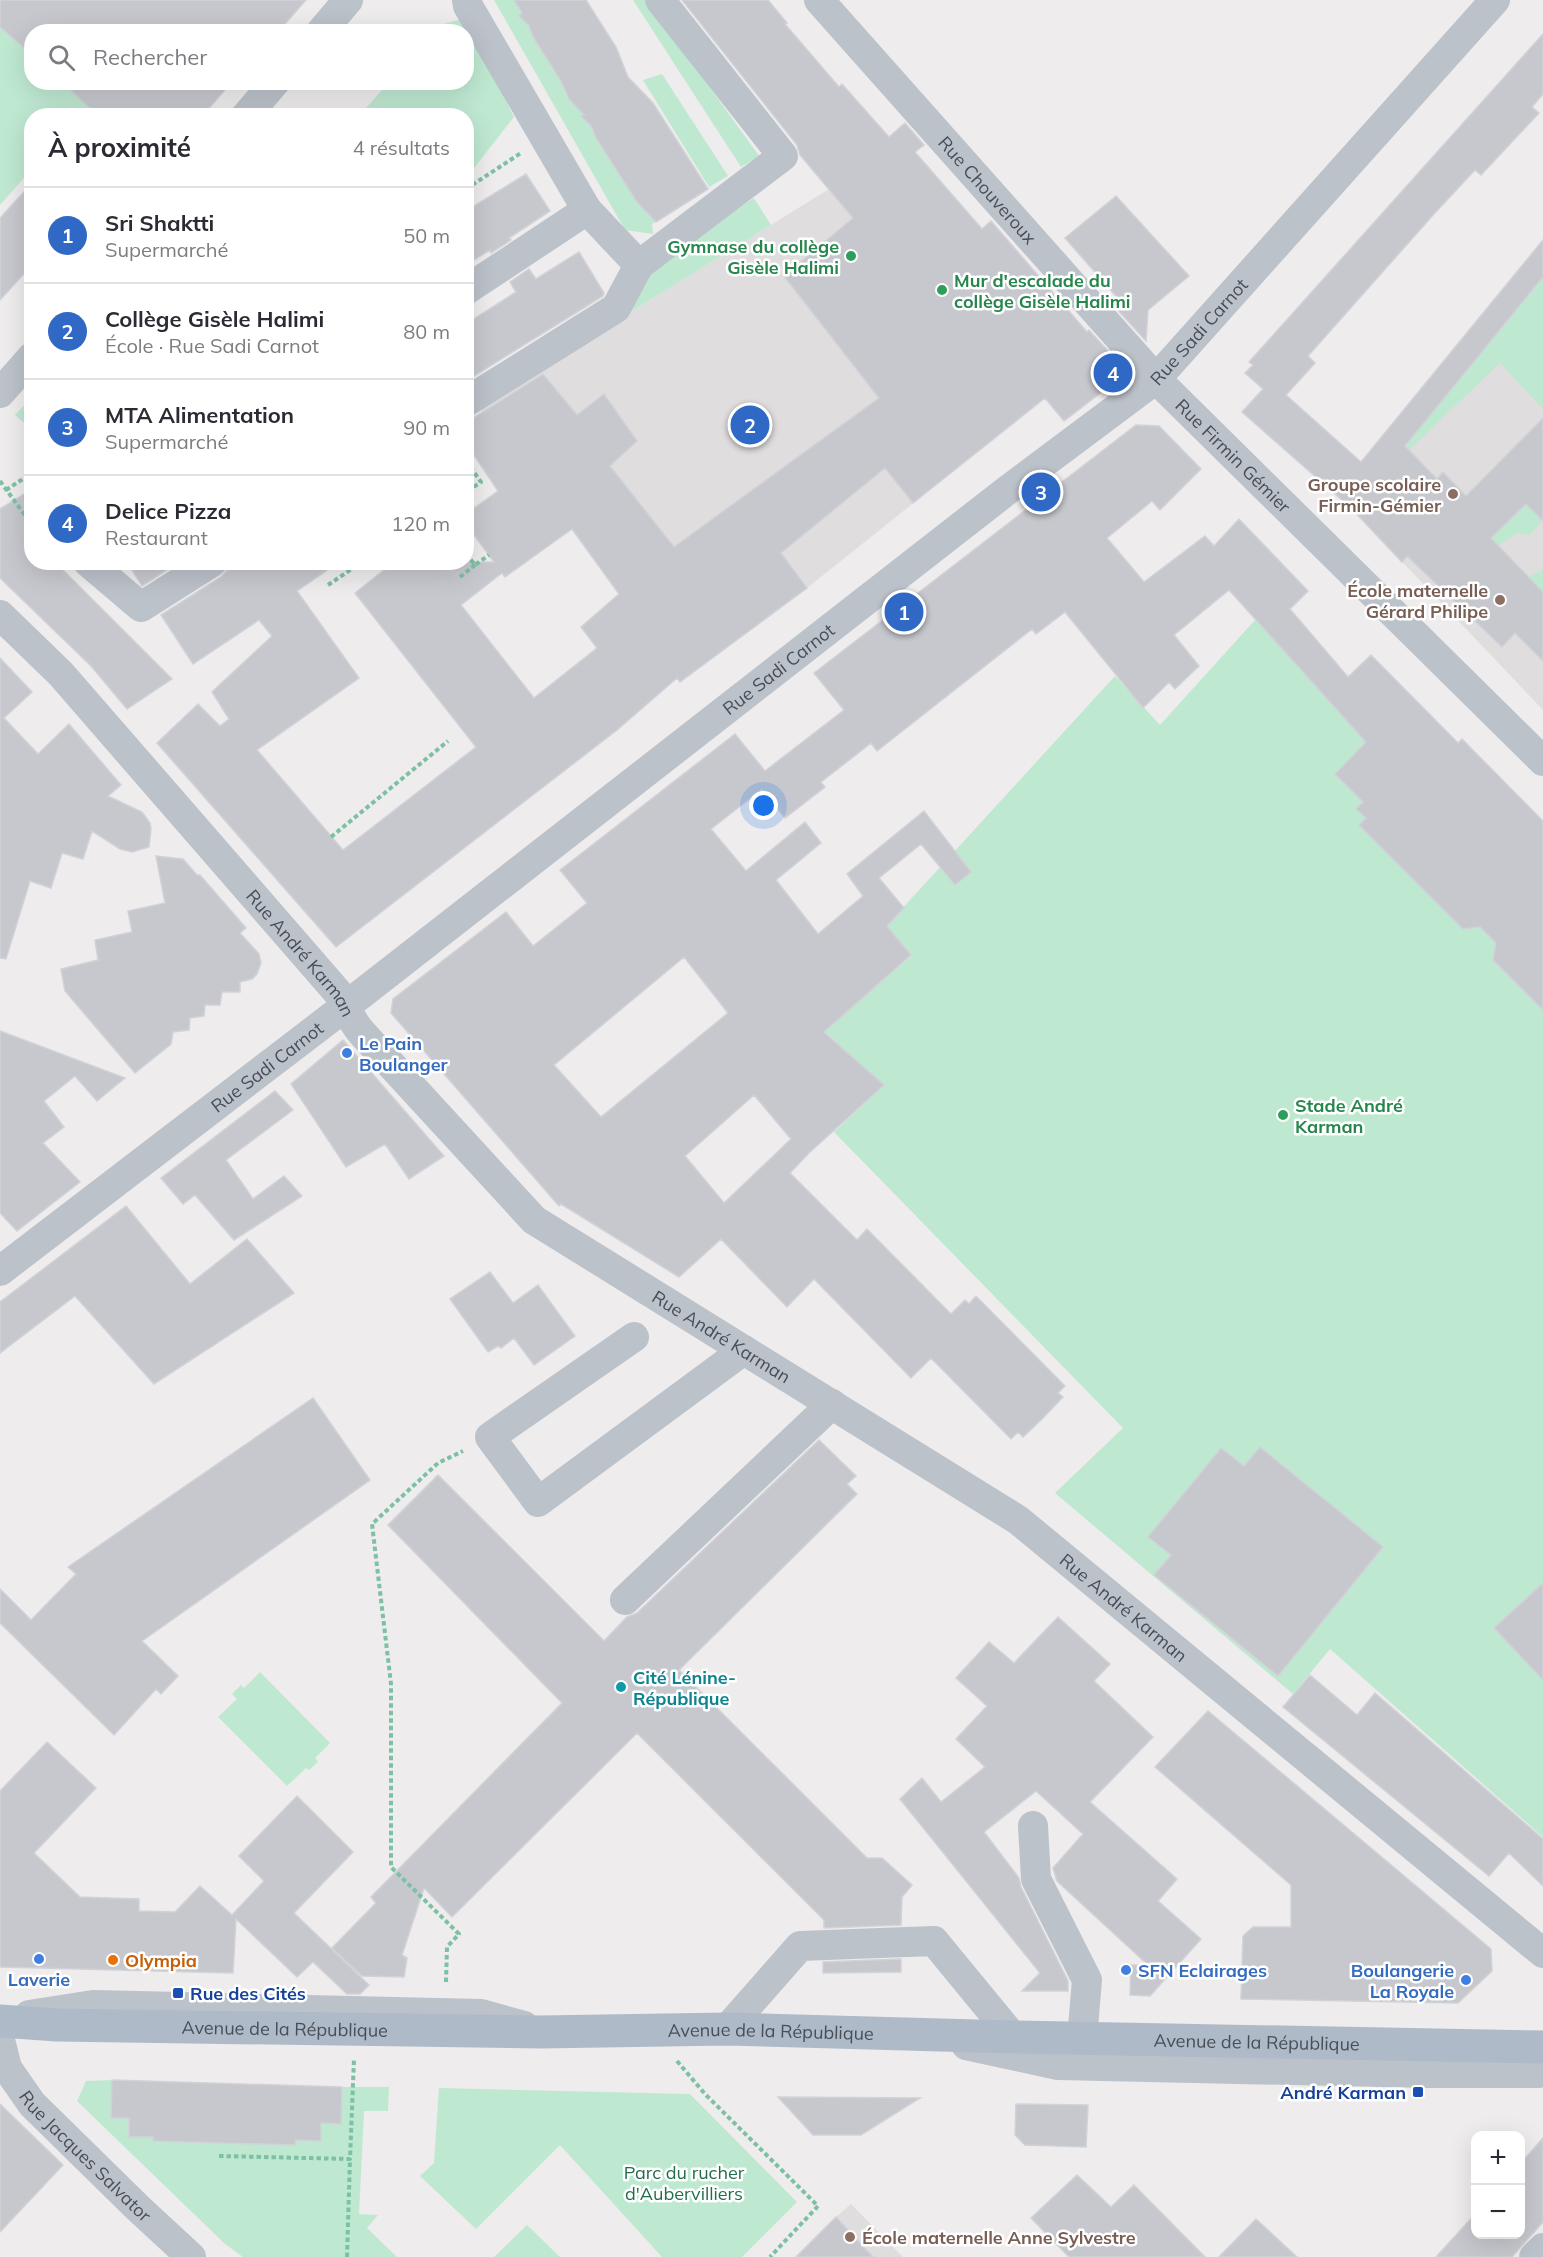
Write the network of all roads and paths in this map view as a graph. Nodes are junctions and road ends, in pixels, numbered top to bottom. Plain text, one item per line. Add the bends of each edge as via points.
1 (348, 0) edge
2 (467, 0) edge
3 (660, 0) edge
4 (819, 0) edge
5 (1495, 0) edge
6 (328, 24) edge
7 (268, 90) edge
8 (253, 108) edge
9 (544, 138) junction
10 (474, 184) edge
11 (587, 210) junction
12 (639, 265) junction
13 (474, 285) edge
14 (24, 366) edge
15 (1156, 379) junction
16 (0, 393) edge
17 (474, 397) edge
18 (474, 472) edge
19 (24, 478) edge
20 (0, 481) edge
21 (474, 487) edge
22 (6, 490) junction
23 (24, 514) edge
24 (489, 555) dead end
25 (475, 565) edge
26 (97, 570) edge
27 (199, 570) edge
28 (350, 570) edge
29 (469, 570) edge
30 (460, 577) dead end
31 (328, 585) dead end
32 (0, 615) edge
33 (448, 741) dead end
34 (1543, 761) edge
35 (331, 837) dead end
36 (346, 1006) junction
37 (0, 1271) edge
38 (634, 1337) dead end
39 (744, 1350) junction
40 (832, 1404) junction
41 (490, 1437) junction
42 (625, 1600) dead end
43 (1033, 1826) dead end
44 (1543, 1953) edge
45 (445, 2013) junction
46 (0, 2020) edge
47 (356, 2029) junction
48 (727, 2029) junction
49 (651, 2030) junction
50 (541, 2032) junction
51 (922, 2035) junction
52 (1012, 2037) junction
53 (1082, 2039) junction
54 (0, 2040) edge
55 (1543, 2047) edge
56 (1543, 2070) edge
57 (219, 2156) dead end
58 (350, 2159) junction
59 (1543, 2248) edge
60 (191, 2257) edge
61 (347, 2257) edge
62 (770, 2257) edge
63 (1534, 2257) edge

1 - 6 street
2 - 9 street
3 - 12 street via 783,156
4 - 15 street, Rue Chouveroux
5 - 15 street, Rue Sadi Carnot
7 - 8 street
9 - 10 path
9 - 11 street
11 - 12 street
11 - 13 street
12 - 17 street via 616,308
14 - 16 street
15 - 34 street, Rue Firmin Gémier
15 - 36 street, Rue Sadi Carnot via 939,542
18 - 21 path via 481,482
19 - 22 path
20 - 22 path
22 - 23 path
24 - 25 path
26 - 27 street via 141,607
28 - 31 path
29 - 30 path
32 - 36 street, Rue André Karman via 61,674
33 - 35 path
36 - 37 street, Rue Sadi Carnot
36 - 39 street, Rue André Karman via 350,1019 362,1033 534,1220
38 - 41 street
39 - 40 street, Rue André Karman
39 - 41 street via 538,1502
40 - 42 street
40 - 44 street, Rue André Karman via 1018,1520
41 - 45 path via 438,1463 372,1524 391,1684 391,1867 459,1935 447,1947
43 - 53 street via 1036,1880 1087,1980
45 - 46 street via 93,2005
45 - 50 street via 481,2014
46 - 47 main road, Avenue de la République via 57,2025
47 - 50 main road, Avenue de la République
47 - 58 path
48 - 49 main road, Avenue de la République
48 - 51 main road, Avenue de la République
48 - 52 street via 800,1946 934,1941
49 - 50 main road, Avenue de la République
49 - 62 path via 705,2094 818,2206
51 - 52 main road, Avenue de la République
51 - 56 street via 1058,2065 1439,2073
52 - 53 main road, Avenue de la République
53 - 55 main road, Avenue de la République
54 - 60 street, Rue Jacques Salvator via 7,2068 33,2104
57 - 58 path
58 - 61 path
59 - 63 street

